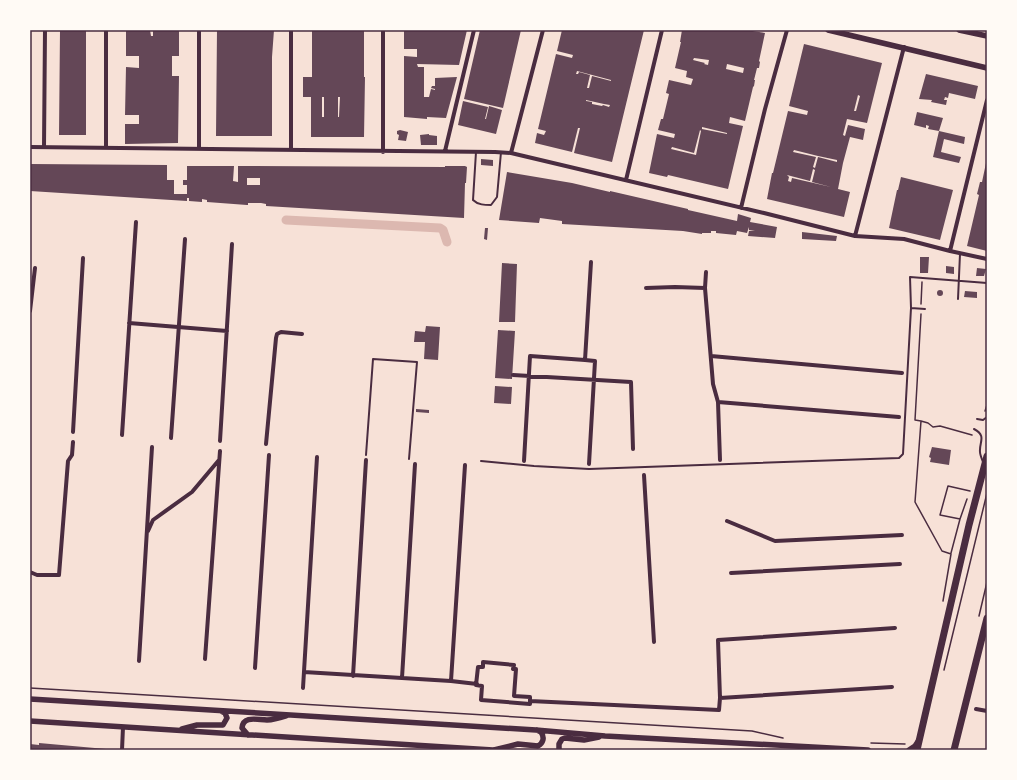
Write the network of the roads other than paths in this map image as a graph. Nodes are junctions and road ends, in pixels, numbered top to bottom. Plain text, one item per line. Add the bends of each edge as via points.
1 (45, 30) edge
2 (106, 30) edge
3 (199, 30) edge
4 (291, 30) edge
5 (383, 30) edge
6 (474, 30) edge
7 (543, 30) edge
8 (662, 30) edge
9 (787, 30) edge
10 (828, 30) edge
11 (959, 30) edge
12 (987, 36) edge
13 (904, 47) junction
14 (987, 68) edge
15 (987, 100) edge
16 (30, 147) edge
17 (44, 147) junction
18 (106, 148) junction
19 (199, 148) junction
20 (291, 149) junction
21 (445, 151) junction
22 (383, 152) junction
23 (476, 152) junction
24 (501, 152) junction
25 (511, 153) junction
26 (626, 180) junction
27 (741, 208) junction
28 (136, 222) dead end
29 (855, 236) junction
30 (185, 239) dead end
31 (232, 244) dead end
32 (950, 251) junction
33 (960, 253) junction
34 (83, 258) dead end
35 (987, 259) edge
36 (591, 262) dead end
37 (35, 268) dead end
38 (706, 272) dead end
39 (958, 281) junction
40 (987, 283) edge
41 (646, 288) dead end
42 (705, 288) junction
43 (958, 299) dead end
44 (911, 308) junction
45 (925, 309) dead end
46 (30, 311) edge
47 (129, 323) junction
48 (178, 327) junction
49 (227, 331) junction
50 (302, 334) dead end
51 (711, 356) junction
52 (585, 360) junction
53 (902, 373) dead end
54 (513, 375) dead end
55 (529, 376) junction
56 (593, 380) junction
57 (718, 402) junction
58 (899, 417) dead end
59 (987, 417) edge
60 (977, 419) dead end
61 (974, 429) dead end
62 (73, 432) dead end
63 (122, 435) dead end
64 (171, 438) dead end
65 (220, 441) dead end
66 (73, 442) dead end
67 (266, 444) dead end
68 (152, 447) dead end
69 (633, 449) dead end
70 (220, 451) dead end
71 (269, 455) dead end
72 (366, 455) dead end
73 (987, 456) edge
74 (318, 457) dead end
75 (409, 459) dead end
76 (219, 460) junction
77 (366, 460) dead end
78 (720, 460) dead end
79 (481, 461) dead end
80 (524, 461) dead end
81 (415, 464) dead end
82 (465, 464) dead end
83 (589, 464) dead end
84 (985, 466) junction
85 (644, 475) dead end
86 (727, 521) dead end
87 (147, 533) junction
88 (902, 535) dead end
89 (900, 564) dead end
90 (30, 572) edge
91 (731, 573) dead end
92 (987, 618) edge
93 (895, 628) dead end
94 (654, 642) dead end
95 (205, 660) dead end
96 (139, 661) dead end
97 (255, 668) dead end
98 (304, 672) junction
99 (353, 676) junction
100 (402, 678) junction
101 (451, 681) junction
102 (477, 684) junction
103 (892, 687) dead end
104 (303, 688) dead end
105 (30, 698) edge
106 (720, 698) junction
107 (530, 700) junction
108 (976, 709) dead end
109 (221, 711) junction
110 (987, 711) edge
111 (292, 715) junction
112 (30, 721) edge
113 (124, 728) junction
114 (178, 730) junction
115 (536, 730) junction
116 (248, 735) junction
117 (605, 736) junction
118 (920, 738) junction
119 (374, 743) junction
120 (793, 746) junction
121 (122, 750) edge
122 (374, 750) edge
123 (494, 750) edge
124 (559, 750) edge
125 (800, 750) edge
126 (863, 750) edge
127 (868, 750) edge
128 (909, 750) edge
129 (917, 750) edge
130 (954, 750) edge

1 - 17 street
2 - 18 street
3 - 19 street
4 - 20 street
5 - 22 street
6 - 21 street
7 - 25 street
8 - 26 street
9 - 27 street
10 - 13 street
11 - 12 street
13 - 14 street
13 - 29 street
15 - 32 street
16 - 17 street
17 - 18 street
18 - 19 street
19 - 20 street
20 - 22 street
21 - 22 street
21 - 23 street
23 - 24 street
23 - 24 lane via 473,200 487,205 491,205 497,197
24 - 25 street
25 - 26 street
26 - 27 street
27 - 29 street
28 - 47 street
29 - 32 street via 904,239
30 - 48 street
31 - 49 street
32 - 33 street
33 - 35 street
33 - 39 lane
34 - 62 street
36 - 52 street
37 - 46 street
38 - 42 street
39 - 40 lane
39 - 43 lane
39 - 44 lane via 910,277
41 - 42 street
42 - 51 street
44 - 45 lane
44 - 79 lane via 903,454 899,458 589,469
47 - 48 street
47 - 63 street
48 - 49 street
48 - 64 street
49 - 65 street
50 - 67 street via 277,334
51 - 53 street
51 - 57 street via 713,384
52 - 55 street via 530,356
52 - 56 street via 595,361
54 - 55 street
55 - 56 street
55 - 80 street
56 - 69 street via 631,382
56 - 83 street
57 - 58 street
57 - 78 street
59 - 60 lane via 984,420
61 - 84 lane via 982,436 980,451
66 - 90 street via 72,455 68,461 58,575 37,575
68 - 87 street
70 - 76 street
71 - 97 street
72 - 75 lane via 373,359 417,362
73 - 84 main road
74 - 98 street
76 - 87 street via 192,492 153,520
76 - 95 street
77 - 99 street
81 - 100 street
82 - 101 street
84 - 118 main road
85 - 94 street
86 - 88 street via 775,541
87 - 96 street
89 - 91 street
92 - 130 main road
93 - 106 street via 718,640
98 - 99 street
98 - 104 street
99 - 100 street
100 - 101 street
101 - 102 street
102 - 107 street via 482,686 481,700 530,704
102 - 107 street via 478,667 483,667 483,662 514,665 514,696 530,697
103 - 106 street
105 - 109 street
106 - 107 street via 719,710
108 - 110 street
109 - 111 street
109 - 114 street via 227,718 223,724 197,725
111 - 115 street
111 - 116 street via 268,720 246,720 242,728
112 - 113 street
113 - 114 street
113 - 121 street
114 - 116 street
115 - 117 street
115 - 123 street via 542,732 543,737 538,746 518,744
116 - 119 street
117 - 120 street
117 - 124 street via 584,740 565,738 560,741
118 - 128 street
118 - 129 main road
119 - 122 street
119 - 123 street
120 - 125 street
120 - 126 street
126 - 127 street

